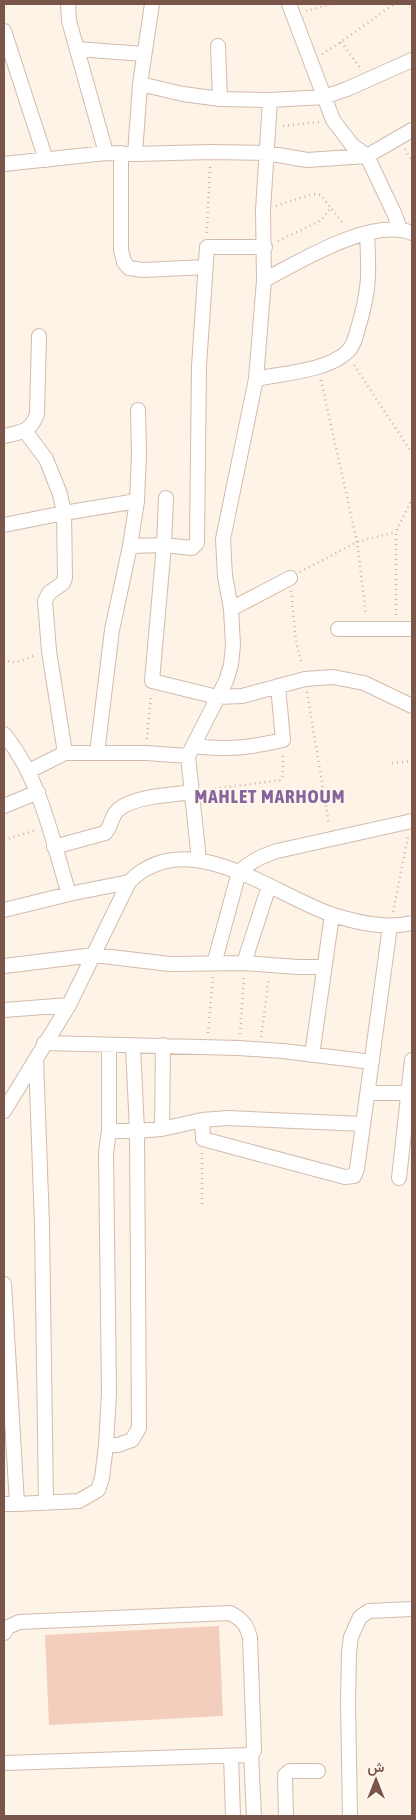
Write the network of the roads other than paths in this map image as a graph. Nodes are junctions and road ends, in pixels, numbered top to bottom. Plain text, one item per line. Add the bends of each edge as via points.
1 (68, 4) edge
2 (152, 4) edge
3 (291, 9) edge
4 (4, 31) edge
5 (218, 46) dead end
6 (77, 49) junction
7 (144, 54) junction
8 (412, 60) edge
9 (140, 84) junction
10 (324, 97) junction
11 (220, 100) junction
12 (270, 100) junction
13 (412, 130) edge
14 (267, 152) junction
15 (106, 153) junction
16 (128, 154) junction
17 (367, 156) junction
18 (46, 160) junction
19 (4, 164) edge
20 (406, 231) edge
21 (367, 233) junction
22 (265, 247) junction
23 (206, 267) junction
24 (264, 280) junction
25 (39, 336) dead end
26 (256, 378) junction
27 (138, 410) dead end
28 (25, 431) junction
29 (4, 436) edge
30 (166, 498) dead end
31 (136, 501) junction
32 (64, 513) junction
33 (4, 525) edge
34 (130, 546) junction
35 (164, 546) junction
36 (290, 578) road end
37 (231, 609) junction
38 (338, 628) dead end
39 (412, 629) edge
40 (278, 686) junction
41 (217, 697) junction
42 (412, 706) edge
43 (4, 734) edge
44 (191, 751) junction
45 (65, 752) junction
46 (97, 753) junction
47 (29, 771) junction
48 (38, 792) junction
49 (192, 792) junction
50 (4, 806) edge
51 (412, 821) edge
52 (54, 847) junction
53 (199, 860) junction
54 (239, 872) junction
55 (129, 882) junction
56 (269, 886) junction
57 (69, 894) junction
58 (4, 910) edge
59 (332, 915) junction
60 (412, 924) edge
61 (390, 926) junction
62 (94, 955) junction
63 (244, 963) junction
64 (214, 964) junction
65 (4, 966) edge
66 (324, 967) junction
67 (69, 1005) junction
68 (4, 1010) edge
69 (44, 1043) junction
70 (163, 1045) junction
71 (108, 1046) junction
72 (133, 1046) junction
73 (312, 1055) junction
74 (36, 1059) junction
75 (412, 1060) edge
76 (372, 1062) junction
77 (368, 1093) junction
78 (410, 1093) edge
79 (4, 1111) edge
80 (202, 1120) junction
81 (363, 1124) junction
82 (162, 1129) junction
83 (109, 1131) junction
84 (137, 1131) junction
85 (399, 1178) dead end
86 (4, 1284) edge
87 (106, 1445) junction
88 (46, 1502) junction
89 (10, 1504) edge
90 (412, 1609) edge
91 (4, 1633) edge
92 (252, 1754) junction
93 (230, 1756) junction
94 (4, 1763) edge
95 (318, 1771) dead end
96 (234, 1816) edge
97 (254, 1816) edge
98 (286, 1816) edge
99 (350, 1816) edge

1 - 6 street
2 - 7 street
3 - 10 street
4 - 18 street
5 - 11 street
6 - 7 street
6 - 15 street
7 - 9 street
8 - 10 street
9 - 11 street
9 - 16 street
10 - 12 street
10 - 17 street via 333,120 352,145
11 - 12 street
12 - 14 street
13 - 17 street
14 - 16 street
14 - 17 street via 307,160
14 - 22 street
15 - 16 street
15 - 18 street
16 - 23 street via 120,250 124,262 129,268 143,270
17 - 20 street
18 - 19 street
20 - 21 street
21 - 24 street via 310,256
21 - 26 street via 367,300 351,348 318,367
22 - 23 street via 207,247
22 - 24 street
23 - 35 street via 199,366 197,543 192,548
24 - 26 street
25 - 28 street via 37,414
26 - 37 street via 223,539
27 - 31 street
28 - 29 street
28 - 32 street via 46,459
30 - 35 street
31 - 32 street
31 - 34 street
32 - 33 street
32 - 45 street via 65,578 45,601 49,651
34 - 35 street
34 - 46 street via 112,630
35 - 41 street via 152,681
36 - 37 street
37 - 41 street via 231,665
38 - 39 street
40 - 41 street via 248,695
40 - 42 street via 305,679 334,677 355,680
40 - 44 street via 283,740 242,748
41 - 44 street
43 - 47 street
44 - 46 street
44 - 49 street
45 - 46 street
45 - 47 street
47 - 48 street
48 - 50 street
48 - 52 street
49 - 52 street via 129,804 118,810 105,833
49 - 53 street
51 - 54 street via 260,857
52 - 57 street
53 - 54 street
53 - 55 street via 158,863
54 - 56 street
54 - 64 street
55 - 57 street
55 - 62 street
56 - 59 street
56 - 63 street
57 - 58 street
59 - 61 street via 376,926
59 - 66 street
60 - 61 street
61 - 76 street
62 - 64 street via 170,964
62 - 65 street
62 - 67 street
63 - 64 street
63 - 66 street
66 - 73 street
67 - 68 street
67 - 69 street
69 - 71 street
69 - 74 street
70 - 72 street
70 - 73 street via 260,1049
70 - 82 street
71 - 72 street
71 - 83 street
72 - 84 street
73 - 76 street
74 - 79 street
74 - 88 street
75 - 78 street
76 - 77 street
77 - 78 street
77 - 81 street
78 - 85 street
80 - 81 street via 236,1118
80 - 81 street via 203,1139 350,1178 356,1173
80 - 82 street
82 - 84 street
83 - 84 street
83 - 87 street via 106,1153 109,1393
84 - 87 street via 139,1428 132,1440
86 - 89 street
87 - 88 street via 98,1490 79,1501
88 - 89 street
90 - 99 street via 369,1611 360,1617 351,1637 348,1702
91 - 92 street via 19,1622 230,1613 240,1618 250,1638
92 - 93 street
92 - 97 street
93 - 94 street
93 - 96 street
95 - 98 street via 285,1775

